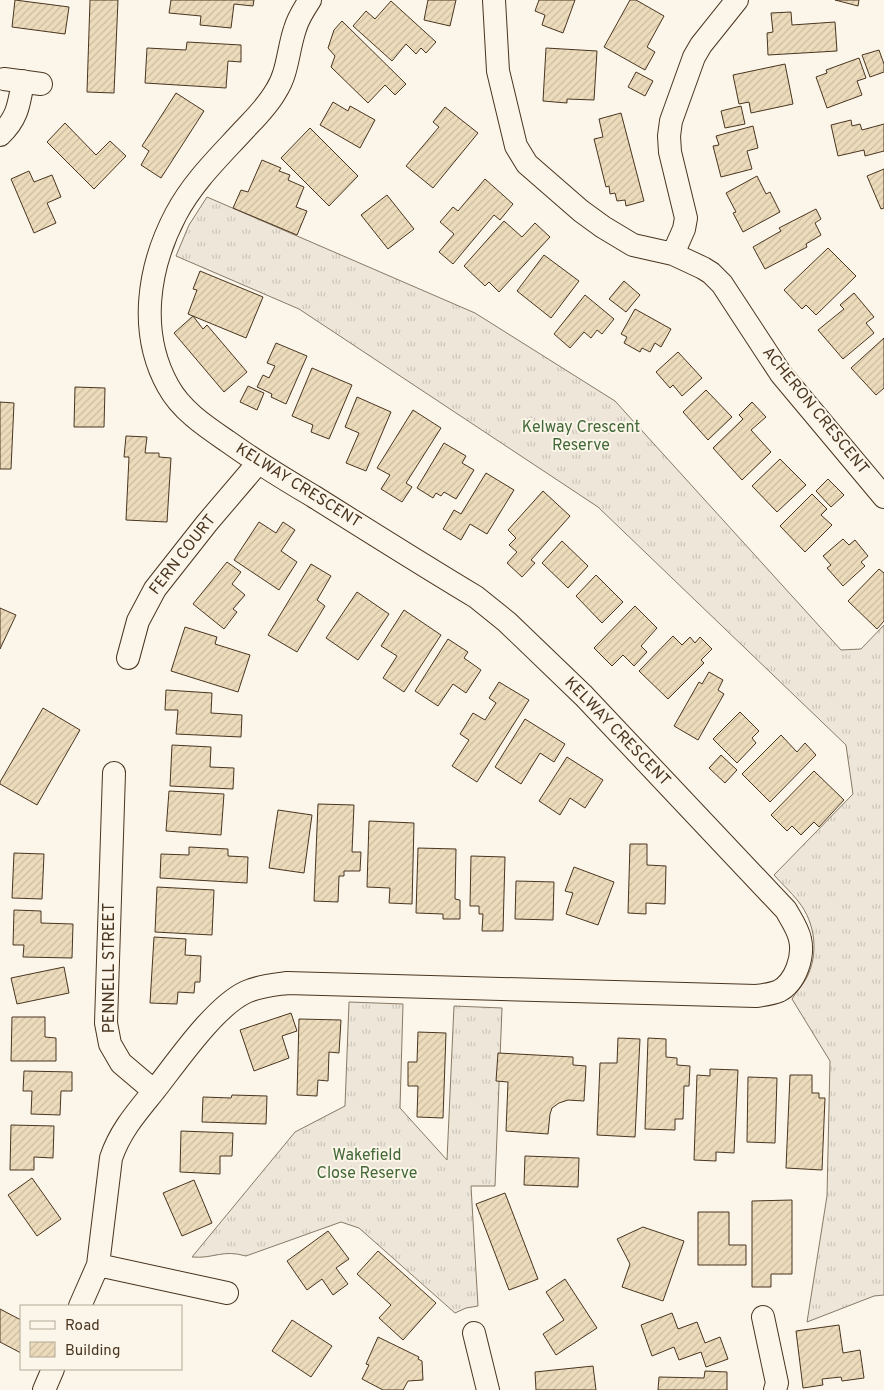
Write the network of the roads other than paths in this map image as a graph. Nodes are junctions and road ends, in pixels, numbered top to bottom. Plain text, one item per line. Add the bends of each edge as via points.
1 (310, 0) edge
2 (494, 0) edge
3 (737, 0) edge
4 (22, 81) dead end
5 (0, 135) edge
6 (673, 254) junction
7 (258, 463) junction
8 (884, 497) edge
9 (128, 658) dead end
10 (114, 773) dead end
11 (154, 1090) junction
12 (98, 1265) junction
13 (227, 1293) dead end
14 (80, 1305) edge
15 (763, 1317) dead end
16 (474, 1333) dead end
17 (53, 1370) edge
18 (44, 1390) edge
19 (488, 1390) edge
20 (775, 1390) edge

1 - 7 street, KELWAY CRESCENT via 295,29 278,90 199,178 176,214 157,262 149,308 150,336 156,363 168,388 199,421
2 - 6 street, ACHERON CRESCENT via 498,71 512,134 521,156 581,211 603,226 633,245
3 - 6 street via 694,57 671,121 668,136 670,152 686,218
4 - 5 street via 14,120
6 - 8 street, ACHERON CRESCENT via 703,268 722,284 781,374
7 - 9 street, FERN COURT via 155,589 138,620
7 - 11 street, KELWAY CRESCENT via 476,597 507,622 584,696 786,910 800,938 800,959 786,986 770,994 756,996 288,983 264,986 245,992 210,1020
10 - 11 street, PENNELL STREET via 106,1023 110,1044 121,1062
11 - 12 street via 125,1128 111,1158
12 - 13 street
12 - 14 street
15 - 20 street via 777,1383
16 - 19 street
17 - 18 street

